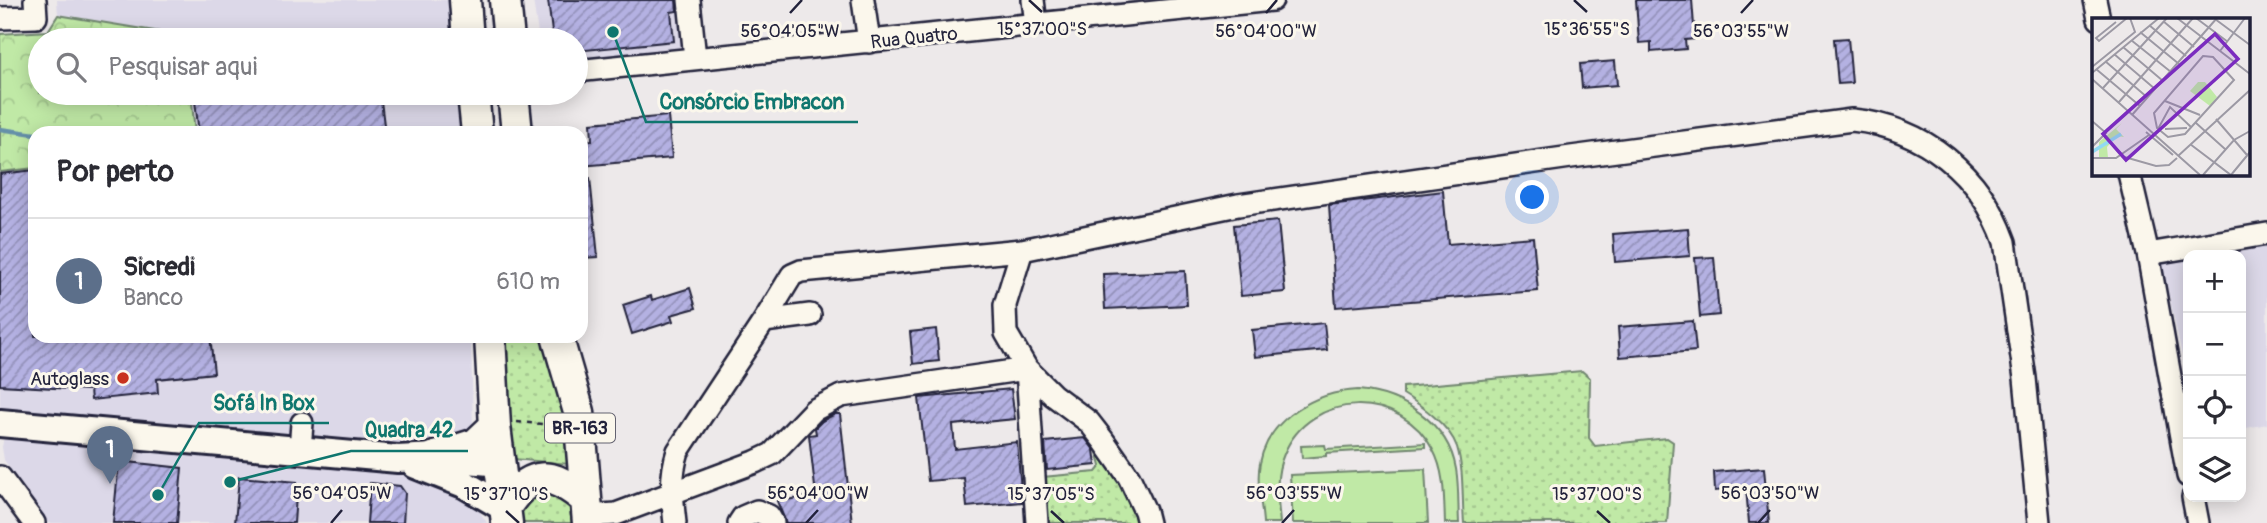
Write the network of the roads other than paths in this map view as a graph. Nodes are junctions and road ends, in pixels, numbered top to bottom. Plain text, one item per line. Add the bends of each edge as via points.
1 (465, 0) edge
2 (505, 0) edge
3 (689, 0) edge
4 (863, 0) edge
5 (1033, 0) edge
6 (1272, 0) edge
7 (2095, 0) edge
8 (1209, 3) edge
9 (36, 8) edge
10 (0, 18) edge
11 (2099, 18) edge
12 (1036, 24) junction
13 (467, 28) edge
14 (508, 28) edge
15 (869, 42) junction
16 (695, 58) junction
17 (588, 70) edge
18 (474, 105) edge
19 (514, 105) edge
20 (475, 126) edge
21 (516, 126) edge
22 (2129, 175) edge
23 (2267, 234) edge
24 (1022, 250) junction
25 (2148, 254) junction
26 (810, 315) dead end
27 (765, 321) junction
28 (491, 343) edge
29 (559, 343) edge
30 (1027, 369) junction
31 (0, 423) edge
32 (302, 423) dead end
33 (505, 424) junction
34 (2183, 448) edge
35 (300, 450) junction
36 (435, 457) junction
37 (398, 459) junction
38 (501, 463) junction
39 (0, 477) edge
40 (548, 478) junction
41 (671, 494) junction
42 (2194, 502) edge
43 (587, 512) edge
44 (506, 516) edge
45 (34, 523) edge
46 (675, 523) edge
47 (739, 523) edge
48 (773, 523) edge
49 (1037, 523) edge
50 (1148, 523) edge
51 (2039, 523) edge
52 (2198, 523) edge

1 - 13 highway
2 - 14 highway
3 - 16 street
4 - 15 street
5 - 12 street
6 - 8 street, Rua Quatro
7 - 11 street
8 - 12 street, Rua Quatro
9 - 10 street
12 - 15 street, Rua Quatro
15 - 16 street, Rua Quatro
16 - 17 street, Rua Quatro
18 - 20 highway
19 - 21 highway
22 - 25 street
23 - 25 street
24 - 27 street via 801,271 792,275
24 - 30 street via 1005,305 1006,333
24 - 51 street via 1265,201 1833,121 1884,126 1919,139 1952,162 1980,192 1998,221 2025,378
25 - 34 street
26 - 27 street
27 - 41 street via 678,452
28 - 33 highway
29 - 43 highway, BR-163 via 579,412
30 - 41 street via 841,396 814,410 772,454
30 - 49 street
30 - 50 street via 1104,440 1129,477
31 - 35 main road
32 - 35 street
33 - 36 highway via 476,444
33 - 38 highway
35 - 37 main road
36 - 37 main road
36 - 38 main road
37 - 44 main road via 464,484
38 - 40 highway
38 - 44 highway
39 - 45 street
40 - 43 highway via 568,485
40 - 44 highway via 529,481 517,490
41 - 43 street via 616,514
41 - 46 street
42 - 52 street
47 - 48 street via 757,511

